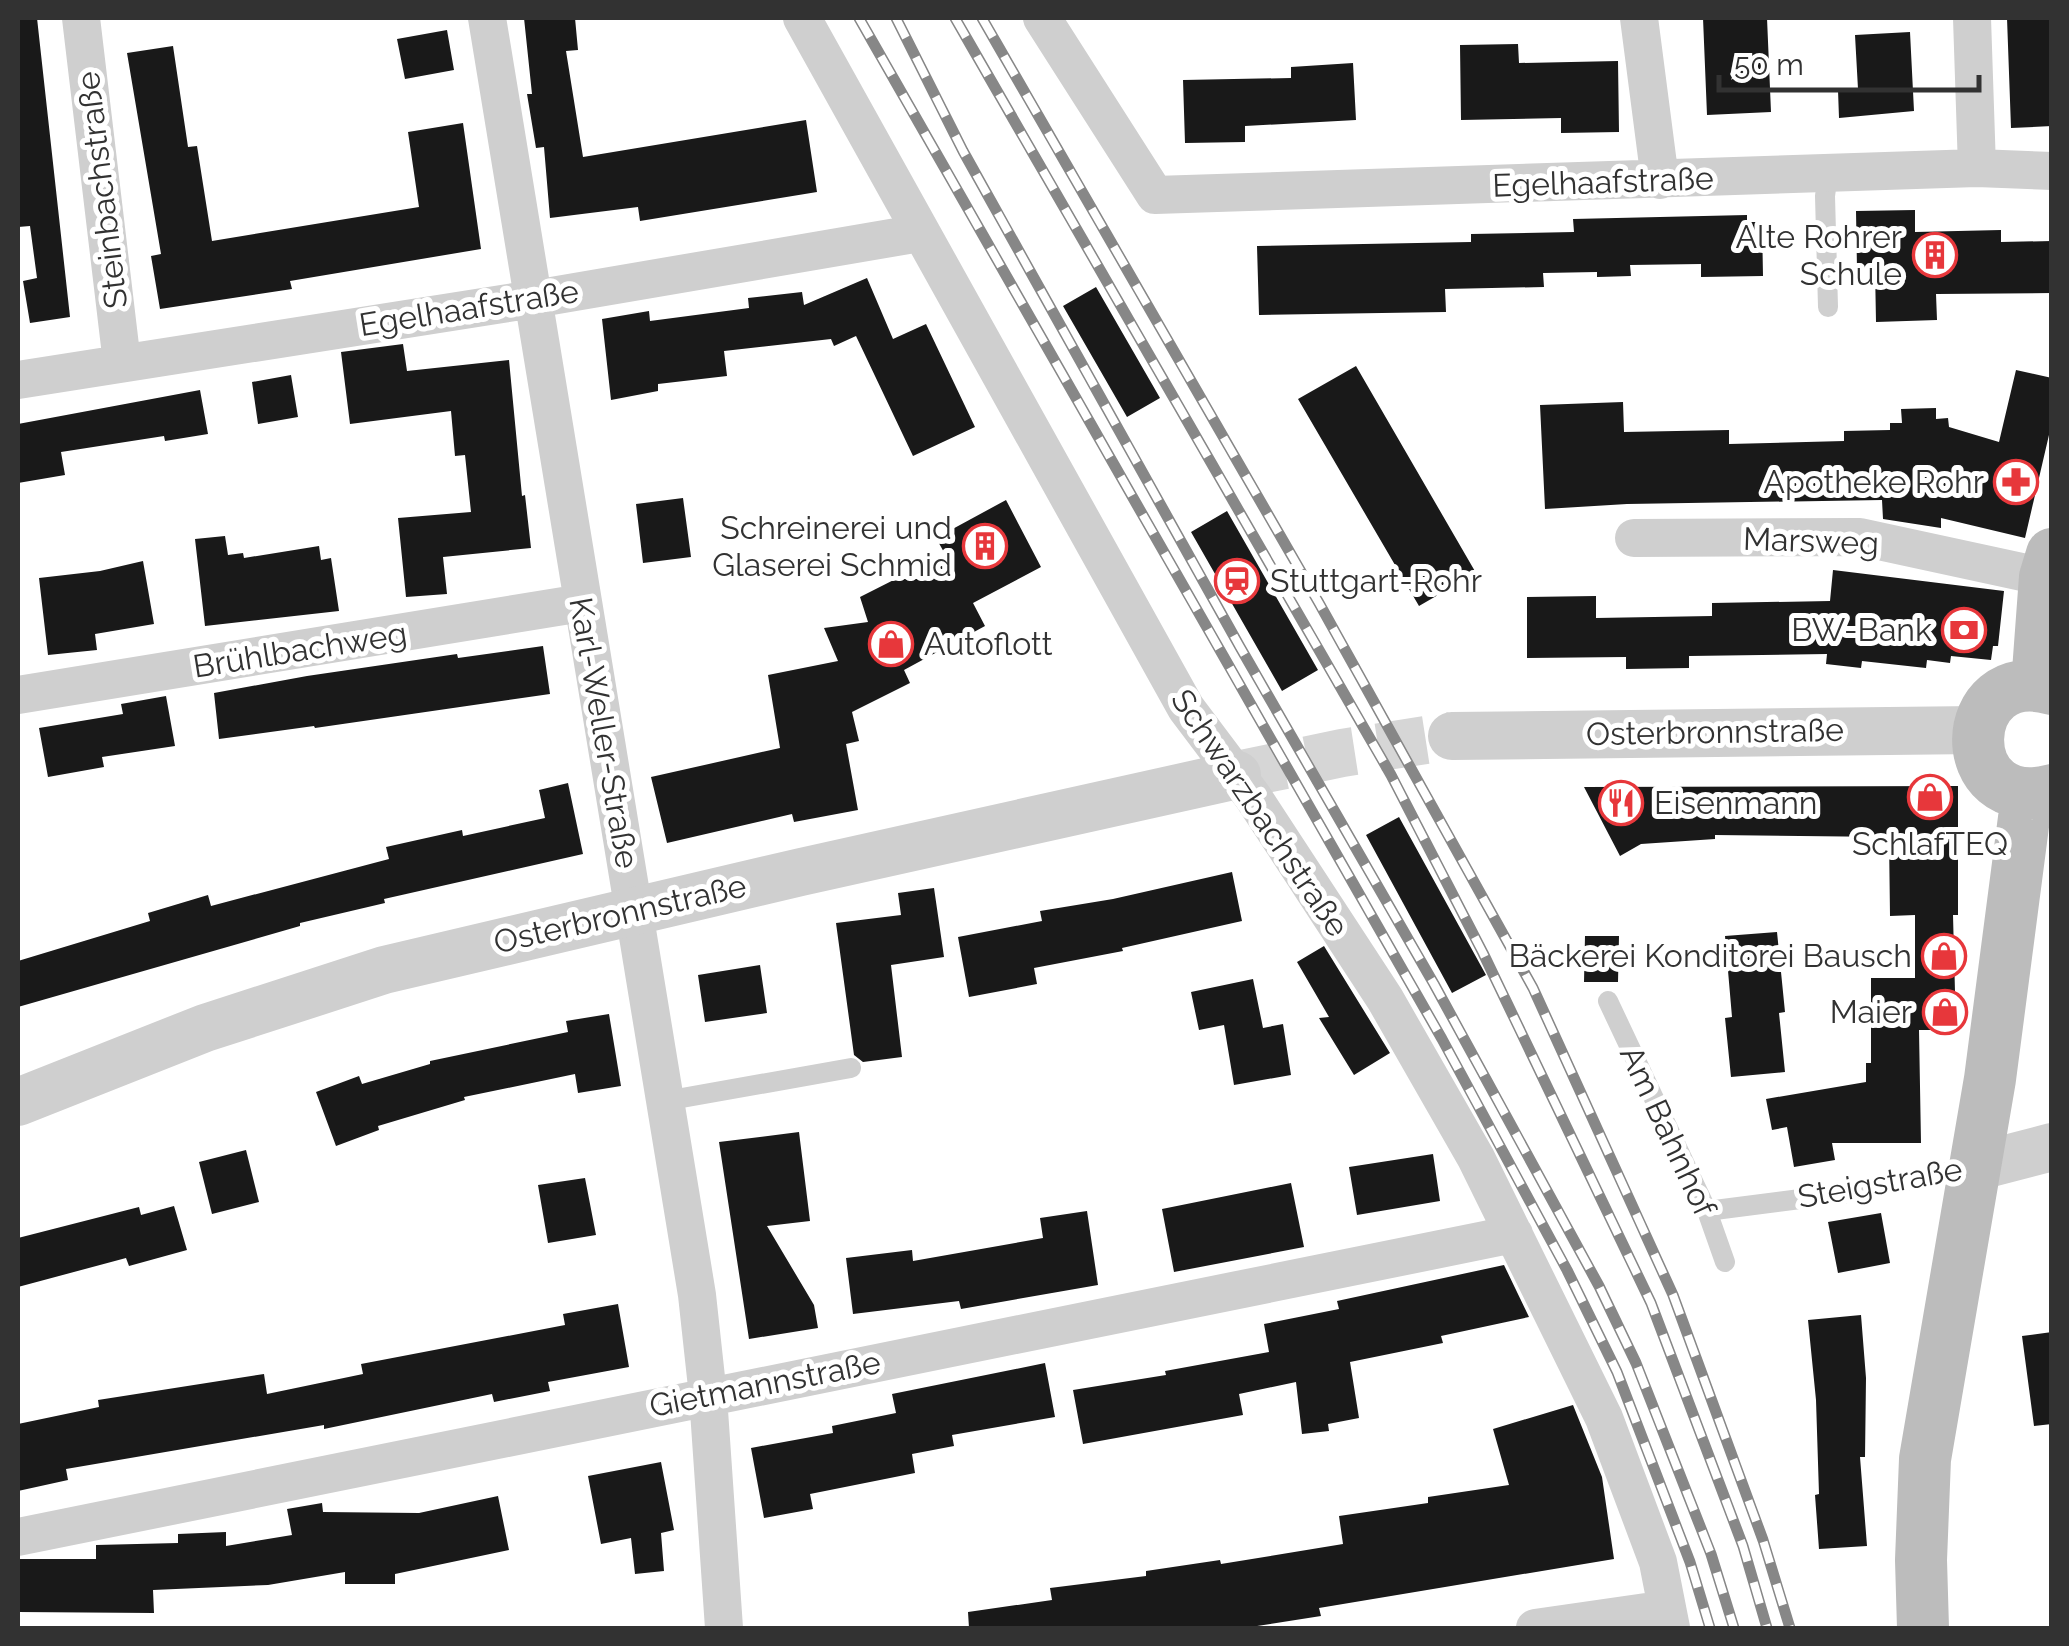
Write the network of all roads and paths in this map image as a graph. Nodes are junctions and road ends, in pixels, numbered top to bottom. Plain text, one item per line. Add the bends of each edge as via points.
1 (82, 18) edge
2 (487, 18) edge
3 (802, 18) edge
4 (1042, 18) edge
5 (1639, 18) edge
6 (1972, 18) edge
7 (1976, 168) junction
8 (2052, 171) edge
9 (1828, 174) junction
10 (1660, 180) junction
11 (920, 233) junction
12 (534, 299) junction
13 (1828, 307) dead end
14 (122, 362) junction
15 (18, 380) edge
16 (1634, 538) dead end
17 (2048, 566) edge
18 (582, 604) junction
19 (2042, 671) edge
20 (18, 695) edge
21 (1977, 730) junction
22 (1452, 736) tunnel mouth
23 (1237, 775) junction
24 (2039, 793) edge
25 (634, 910) junction
26 (1608, 1002) dead end
27 (851, 1068) dead end
28 (666, 1100) junction
29 (18, 1102) edge
30 (2052, 1147) edge
31 (1975, 1167) junction
32 (1706, 1210) junction
33 (1514, 1234) junction
34 (1725, 1262) dead end
35 (708, 1396) junction
36 (18, 1537) edge
37 (1669, 1619) edge
38 (724, 1628) edge
39 (1535, 1628) edge
40 (1922, 1628) edge

1 - 14 street, Steinbachstraße
2 - 12 street, Karl-Weller-Straße
3 - 11 street, Schwarzbachstraße
4 - 10 street, Egelhaafstraße via 1155,195
5 - 10 street
6 - 7 street
7 - 8 street, Egelhaafstraße
7 - 9 street, Egelhaafstraße
9 - 10 street, Egelhaafstraße
9 - 13 lane
11 - 12 street, Egelhaafstraße
11 - 23 street, Schwarzbachstraße via 1186,708
12 - 14 street, Egelhaafstraße
12 - 18 street, Karl-Weller-Straße
14 - 15 street, Egelhaafstraße
16 - 17 street, Marsweg via 1860,537
17 - 19 main road
18 - 20 street, Brühlbachweg
18 - 25 street, Karl-Weller-Straße
19 - 21 main road via 1996,697
21 - 22 street, Osterbronnstraße
21 - 24 main road via 1978,756 1989,775 2006,789
23 - 25 street, Osterbronnstraße
23 - 33 street, Schwarzbachstraße via 1385,999
24 - 31 main road
25 - 28 street, Karl-Weller-Straße
25 - 29 street, Osterbronnstraße via 384,970 206,1028
26 - 32 lane, Am Bahnhof
27 - 28 lane
28 - 35 street, Karl-Weller-Straße
30 - 31 street, Steigstraße
31 - 32 lane, Steigstraße via 1847,1193
31 - 40 main road via 1925,1459
32 - 34 lane, Am Bahnhof
33 - 35 street, Gietmannstraße
33 - 37 street, Schwarzbachstraße via 1604,1418 1658,1562
35 - 36 street, Gietmannstraße
35 - 38 street, Karl-Weller-Straße
37 - 39 street

